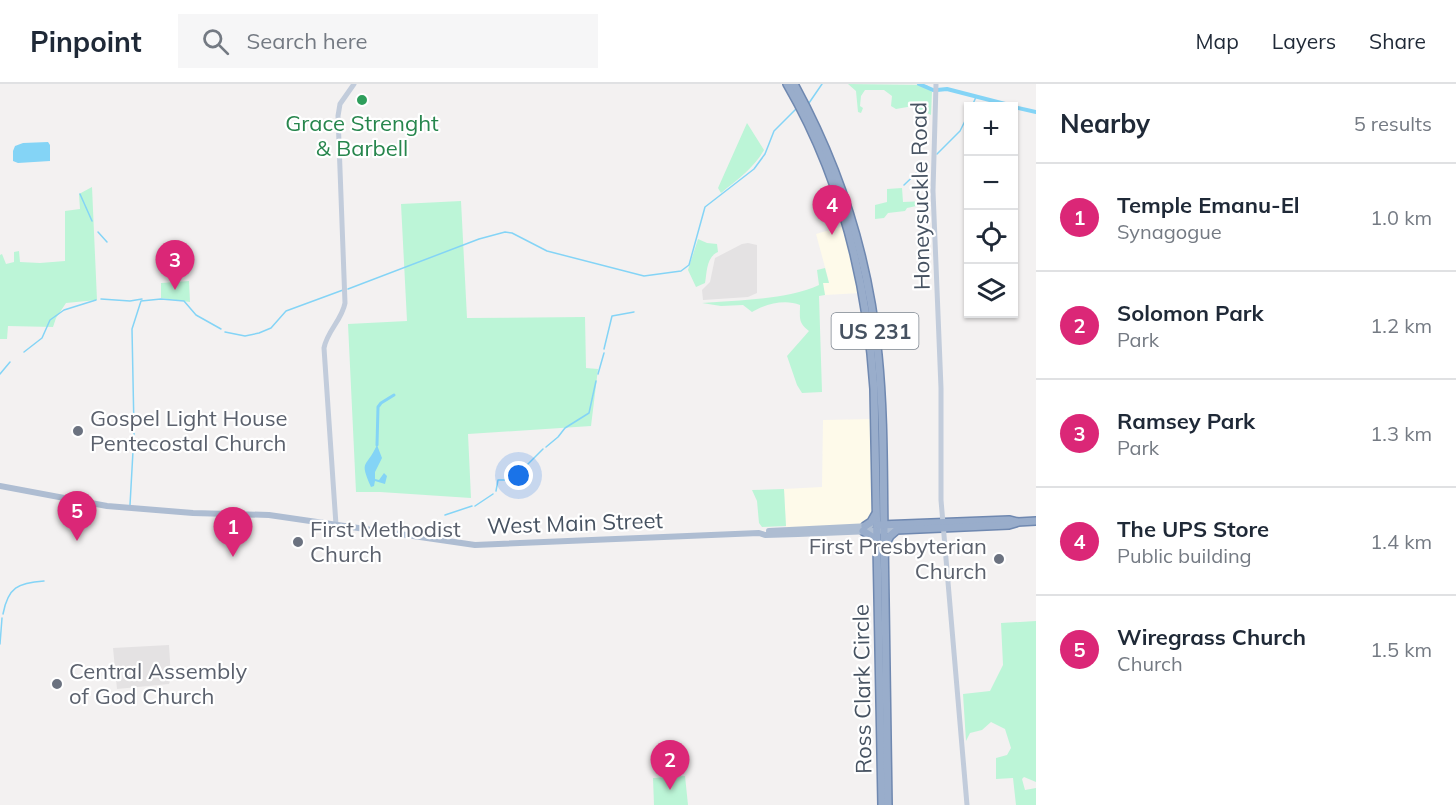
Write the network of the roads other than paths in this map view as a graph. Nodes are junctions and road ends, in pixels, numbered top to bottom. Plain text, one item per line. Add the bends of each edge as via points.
1 (354, 84) edge
2 (787, 84) edge
3 (794, 84) edge
4 (936, 84) edge
5 (349, 90) junction
6 (340, 93) dead end
7 (814, 131) junction
8 (878, 432) junction
9 (0, 486) edge
10 (335, 513) junction
11 (880, 513) junction
12 (1036, 521) edge
13 (323, 523) junction
14 (336, 525) junction
15 (348, 526) junction
16 (944, 526) junction
17 (897, 527) junction
18 (880, 528) junction
19 (864, 529) junction
20 (880, 545) junction
21 (882, 620) junction
22 (882, 661) junction
23 (884, 746) junction
24 (882, 805) edge
25 (888, 805) edge
26 (967, 805) edge

1 - 5 main road
2 - 7 highway, Ross Clark Circle / US 231
3 - 7 highway, Ross Clark Circle / US 231
4 - 16 main road, Honeysuckle Road via 933,200
5 - 6 main road
5 - 10 main road via 340,104 338,117 345,303 324,348
7 - 8 highway, Ross Clark Circle / US 231 via 846,223 862,285
7 - 8 highway, Ross Clark Circle / US 231 via 839,183 869,288 878,356
8 - 11 highway, Ross Clark Circle / US 231
9 - 13 main road, West Main Street via 107,506 269,515
10 - 13 main road
10 - 14 main road
10 - 15 main road
11 - 17 highway
11 - 18 highway, Ross Clark Circle / US 231
11 - 19 highway
12 - 16 highway, West Main Street
13 - 14 main road, West Main Street
14 - 15 main road, West Main Street
15 - 19 main road, West Main Street via 483,545 801,528
16 - 17 highway, West Main Street
16 - 26 main road, Honeysuckle Road
17 - 18 highway, West Main Street
17 - 20 highway
18 - 19 main road, West Main Street
18 - 20 highway, Ross Clark Circle / US 231
19 - 20 highway
20 - 21 highway, Ross Clark Circle
20 - 21 highway, Ross Clark Circle via 878,612
21 - 22 highway, Ross Clark Circle
21 - 22 highway, Ross Clark Circle
22 - 23 highway, Ross Clark Circle
22 - 23 highway, Ross Clark Circle via 886,672
23 - 24 highway, Ross Clark Circle
23 - 25 highway, Ross Clark Circle

